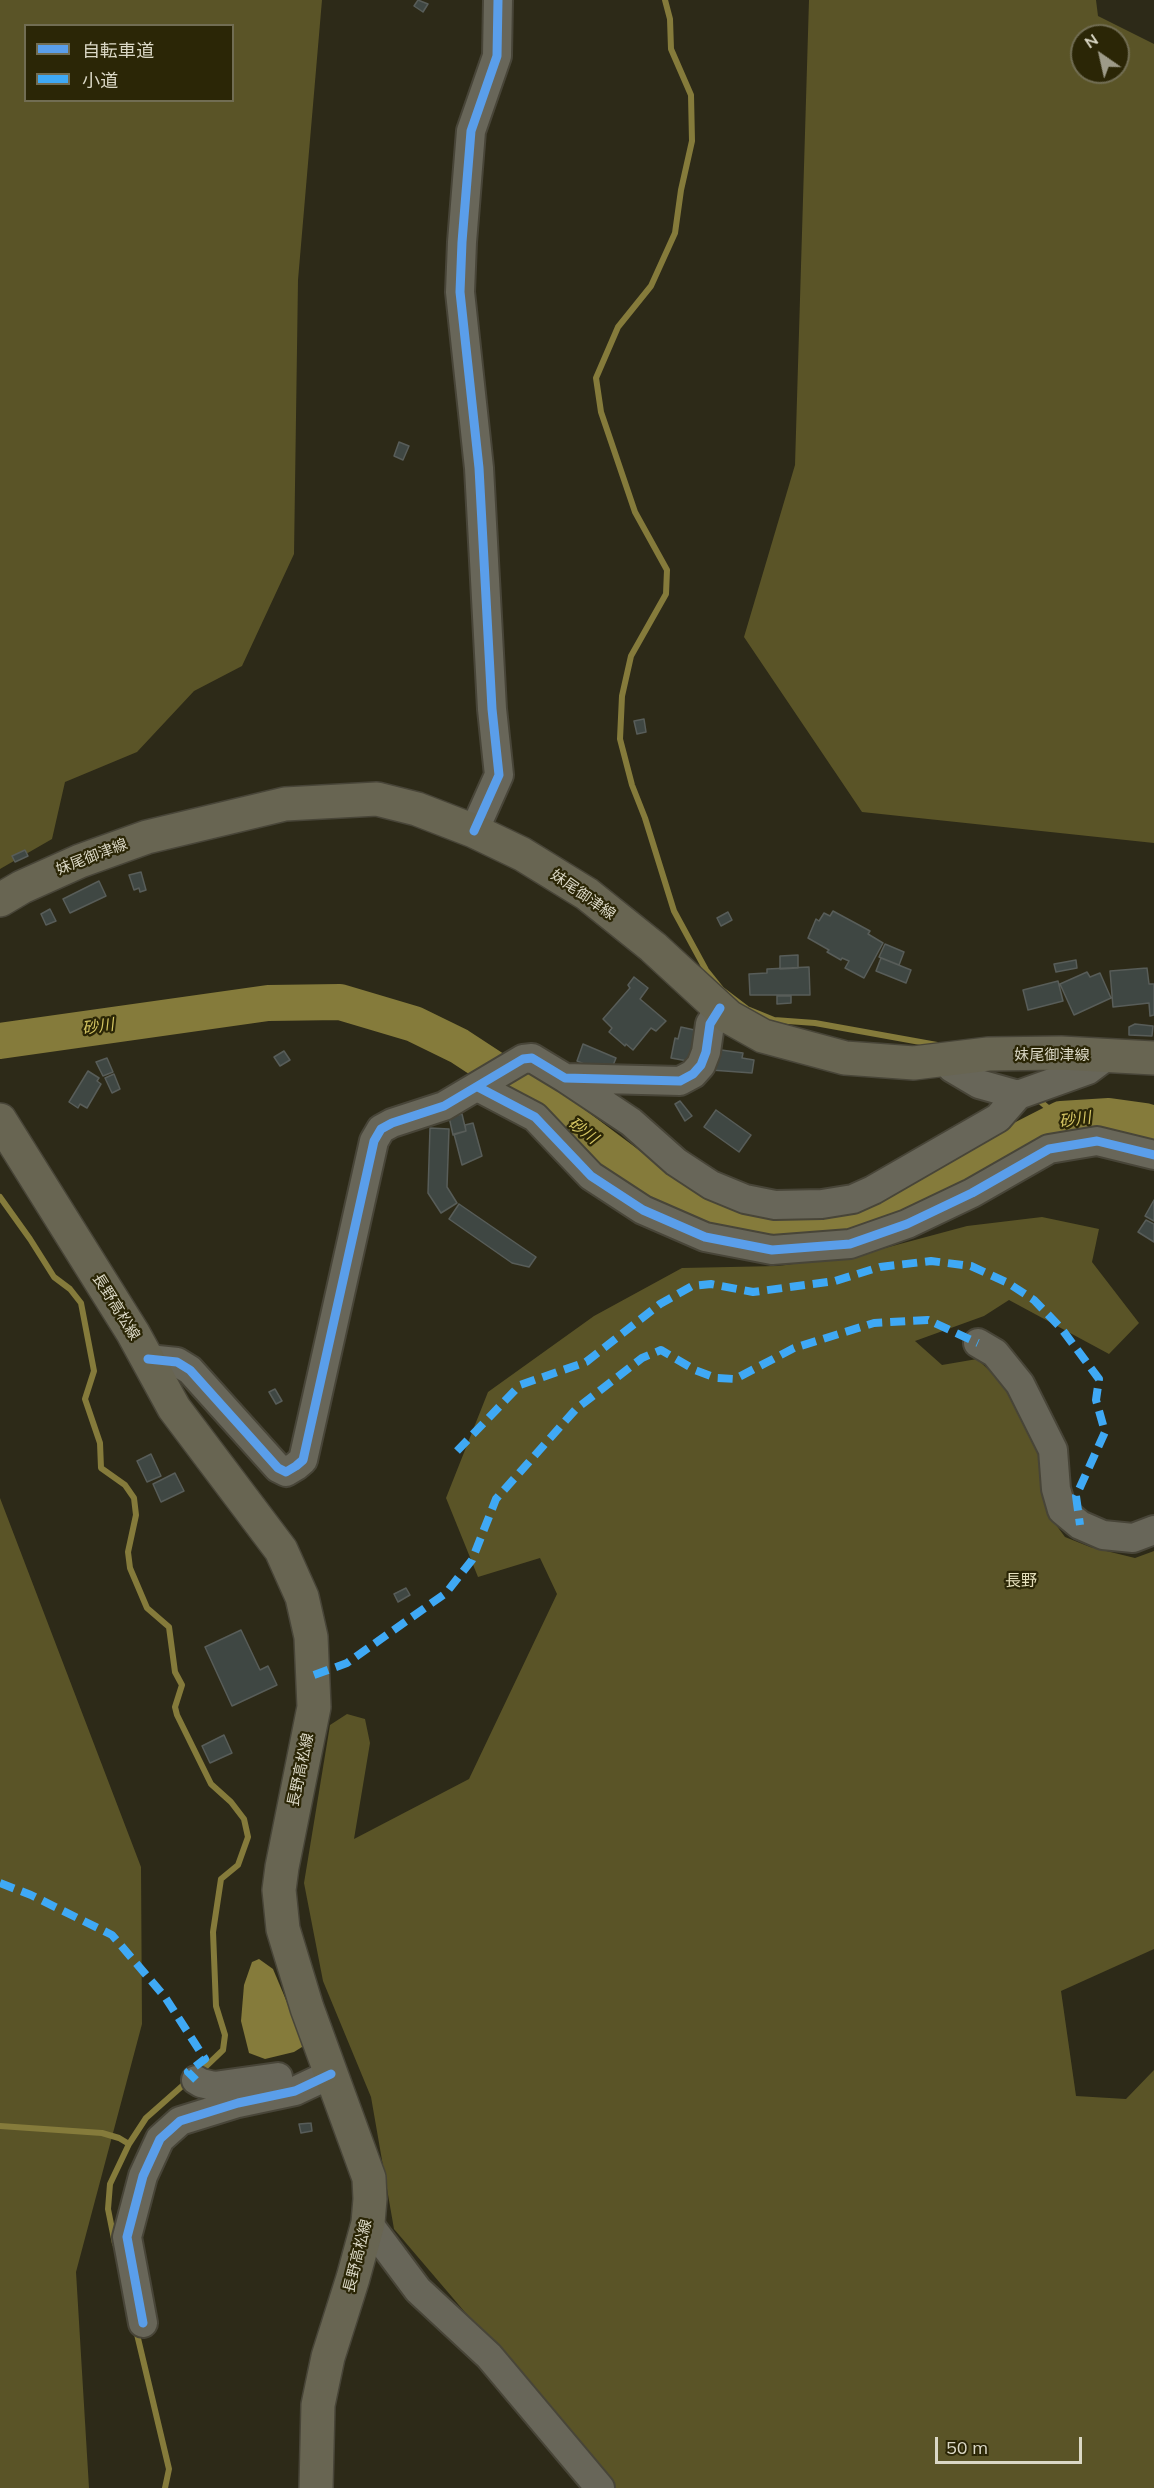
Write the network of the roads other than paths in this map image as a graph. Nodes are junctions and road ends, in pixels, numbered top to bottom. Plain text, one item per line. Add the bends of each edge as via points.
1 (498, 0) edge
2 (474, 831) junction
3 (0, 900) edge
4 (720, 1008) junction
5 (1108, 1055) junction
6 (1154, 1058) edge
7 (945, 1060) junction
8 (565, 1078) junction
9 (478, 1087) junction
10 (1018, 1095) junction
11 (3, 1128) edge
12 (1154, 1155) edge
13 (978, 1343) dead end
14 (148, 1359) junction
15 (1154, 1530) edge
16 (331, 2074) junction
17 (196, 2080) dead end
18 (368, 2223) junction
19 (143, 2323) dead end
20 (316, 2488) edge
21 (600, 2488) edge

1 - 2 street via 497,56 471,131 460,292 479,468 499,775
2 - 3 main road, 妹尾御津線 via 417,809 377,799 285,804 147,837 70,865
2 - 4 main road, 妹尾御津線 via 522,854 586,894 653,947
4 - 7 main road, 妹尾御津線 via 763,1036 846,1058 914,1064
4 - 8 street via 710,1024 701,1065 680,1081
5 - 6 main road, 妹尾御津線
5 - 7 main road, 妹尾御津線 via 988,1054
5 - 10 street via 1088,1070
7 - 10 street via 979,1084
8 - 9 street via 532,1058 523,1059
8 - 10 street via 631,1122 676,1162 711,1185 745,1199 775,1205 822,1204 853,1199 873,1190 998,1118
9 - 12 street via 535,1117 591,1176 643,1210 705,1237 772,1250 850,1244 907,1224 1049,1149 1097,1141
9 - 14 street via 444,1107 392,1123 381,1129 374,1141 303,1460 296,1466 286,1472 278,1468 190,1370 177,1362
11 - 14 main road, 長野高松線
13 - 15 street via 995,1353 1020,1384 1053,1450 1062,1510 1103,1535 1133,1538
14 - 16 main road, 長野高松線 via 174,1408 281,1550 302,1596 311,1636 314,1707 279,1890 283,1929
16 - 17 street via 297,2073 214,2086
16 - 18 main road, 長野高松線 via 369,2178
16 - 19 street via 296,2091 180,2121 160,2139 143,2176 127,2237
18 - 20 main road, 長野高松線 via 318,2404
18 - 21 street via 418,2290 489,2356

